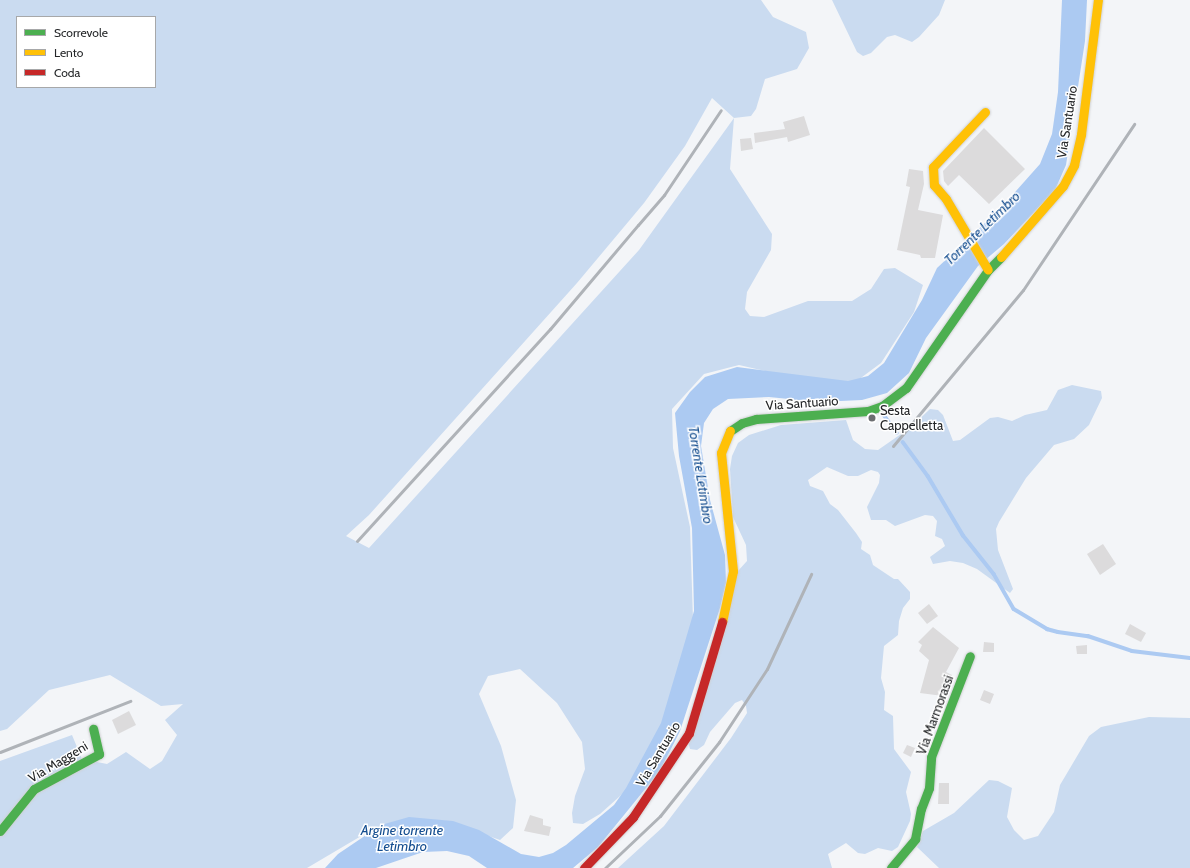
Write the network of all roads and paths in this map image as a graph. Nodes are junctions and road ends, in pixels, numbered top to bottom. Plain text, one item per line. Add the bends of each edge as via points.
1 (1098, 0) edge
2 (984, 112) dead end
3 (988, 270) junction
4 (970, 656) dead end
5 (93, 729) dead end
6 (0, 831) edge
7 (584, 868) edge
8 (891, 868) edge

1 - 3 main road, Via Santuario via 1081,134 1074,165 1062,186 1015,243
2 - 3 main road via 933,167 934,185 946,199
3 - 7 main road, Via Santuario via 921,370 896,397 868,411 756,419 742,423 730,431 721,453 733,571 720,631 688,733 654,789 633,817
4 - 8 main road, Via Marmorassi via 931,757 929,788 921,809 915,839
5 - 6 main road, Via Maggeni via 99,754 34,789 12,812

